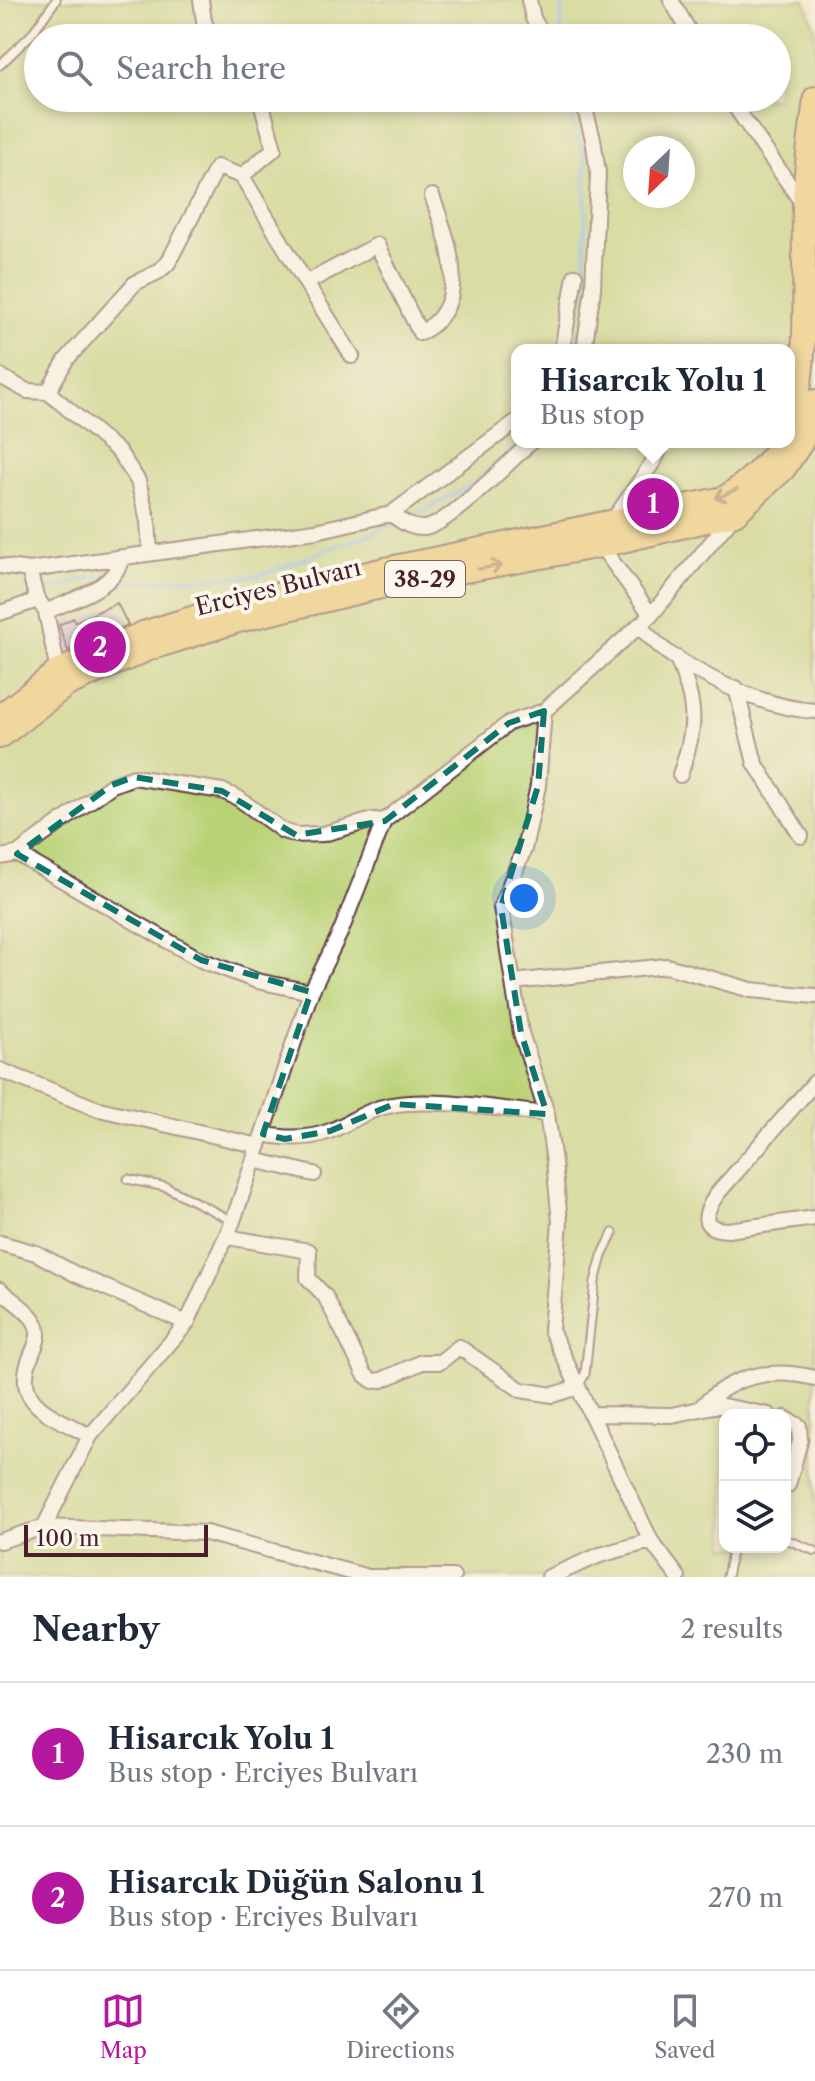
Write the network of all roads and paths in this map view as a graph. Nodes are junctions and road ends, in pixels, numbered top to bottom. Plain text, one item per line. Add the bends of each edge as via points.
1 (56, 0) edge
2 (201, 0) edge
3 (529, 0) edge
4 (671, 0) edge
5 (39, 24) edge
6 (205, 24) edge
7 (536, 24) edge
8 (685, 24) edge
9 (24, 42) edge
10 (0, 65) edge
11 (815, 98) edge
12 (264, 112) edge
13 (586, 112) edge
14 (739, 112) edge
15 (242, 176) junction
16 (432, 196) dead end
17 (804, 204) junction
18 (575, 276) dead end
19 (306, 283) junction
20 (563, 344) edge
21 (585, 344) edge
22 (352, 356) dead end
23 (0, 376) edge
24 (48, 392) junction
25 (815, 401) edge
26 (795, 410) edge
27 (511, 426) edge
28 (524, 448) edge
29 (660, 448) edge
30 (778, 448) edge
31 (735, 514) junction
32 (398, 519) junction
33 (612, 523) junction
34 (601, 546) junction
35 (150, 553) junction
36 (122, 557) junction
37 (0, 566) edge
38 (30, 576) junction
39 (40, 603) junction
40 (0, 613) edge
41 (651, 615) junction
42 (638, 626) junction
43 (677, 658) junction
44 (58, 671) junction
45 (736, 688) junction
46 (544, 711) junction
47 (815, 711) edge
48 (0, 716) edge
49 (0, 737) edge
50 (680, 775) dead end
51 (384, 821) junction
52 (801, 836) dead end
53 (17, 854) junction
54 (0, 857) edge
55 (513, 982) junction
56 (311, 992) junction
57 (815, 996) edge
58 (0, 1070) edge
59 (815, 1082) edge
60 (547, 1114) junction
61 (259, 1147) junction
62 (314, 1174) dead end
63 (128, 1179) dead end
64 (815, 1218) edge
65 (233, 1221) junction
66 (613, 1233) dead end
67 (227, 1237) junction
68 (0, 1243) edge
69 (0, 1290) edge
70 (187, 1323) junction
71 (815, 1378) edge
72 (578, 1387) junction
73 (698, 1409) junction
74 (738, 1409) edge
75 (592, 1414) junction
76 (791, 1421) edge
77 (90, 1436) junction
78 (791, 1474) edge
79 (44, 1527) junction
80 (0, 1541) edge
81 (651, 1541) junction
82 (791, 1541) edge
83 (815, 1551) edge
84 (732, 1553) edge
85 (453, 1577) edge
86 (549, 1577) edge
87 (678, 1577) edge
88 (727, 1577) edge

1 - 5 lane
2 - 6 street
3 - 7 street
4 - 8 street
9 - 10 lane
11 - 17 highway
12 - 15 street via 274,149
13 - 21 street via 598,173
14 - 17 street
15 - 19 street
15 - 24 street via 217,167 168,263 135,283 66,360
16 - 19 street via 450,245 452,297 431,327 420,333 377,245
17 - 26 highway via 803,341
18 - 20 street
19 - 22 street
23 - 24 street via 27,391
24 - 35 street via 130,465 148,521
25 - 31 highway, Erciyes Bulvarı / 38-29 via 802,442 784,469
27 - 32 street
28 - 32 street via 439,523 423,528
29 - 33 street
30 -> 33 highway, Erciyes Bulvarı / 38-29 via 748,482 724,498
31 - 34 highway, Erciyes Bulvarı / 38-29
31 - 41 street
32 - 35 street
33 - 44 highway, Erciyes Bulvarı / 38-29 via 234,605 143,633
34 - 41 street
49 -> 34 highway, Erciyes Bulvarı / 38-29 via 67,685 149,649 317,601
35 - 36 street
36 - 38 street
36 - 39 street via 111,579
37 - 38 street
38 - 39 street
39 - 40 street
39 - 44 street
41 - 42 street
42 - 43 street
42 - 46 street
43 - 45 street
43 - 50 street via 692,696 693,737
44 - 48 highway, Erciyes Bulvarı / 38-29
45 - 47 street via 789,709
45 - 52 street via 755,763
46 - 51 street via 509,723
46 - 55 street via 538,786 524,849 501,907
51 - 53 street via 296,835 222,791 134,777 112,785
51 - 56 street
53 - 54 street
53 - 56 street via 201,960 257,981
55 - 57 street via 667,966 751,990
55 - 60 street via 521,1033
56 - 61 street
58 - 61 street via 95,1108
59 - 64 street via 717,1194 706,1218 709,1225 728,1230
60 - 61 street via 394,1104 360,1114 330,1131
60 - 72 street via 560,1222 551,1330
61 - 62 street
61 - 65 street
63 - 65 lane via 166,1187
65 - 67 street
66 - 72 lane via 598,1269 585,1374
67 - 70 street
67 - 72 street via 309,1251 308,1278 325,1296 365,1375 373,1381 422,1362 440,1362 459,1347 521,1390 553,1395
68 - 70 street via 36,1253
69 - 77 street via 33,1319 38,1331 24,1376 30,1398
70 - 77 street
71 - 73 street via 794,1373 735,1381
72 - 75 street
73 - 74 street
73 - 75 street via 672,1415
75 - 81 street
76 - 78 street via 799,1426 800,1441
77 - 79 street
79 - 80 street
79 - 85 street via 206,1533 368,1577
81 - 86 street
81 - 87 street
82 - 83 lane
84 - 88 lane

